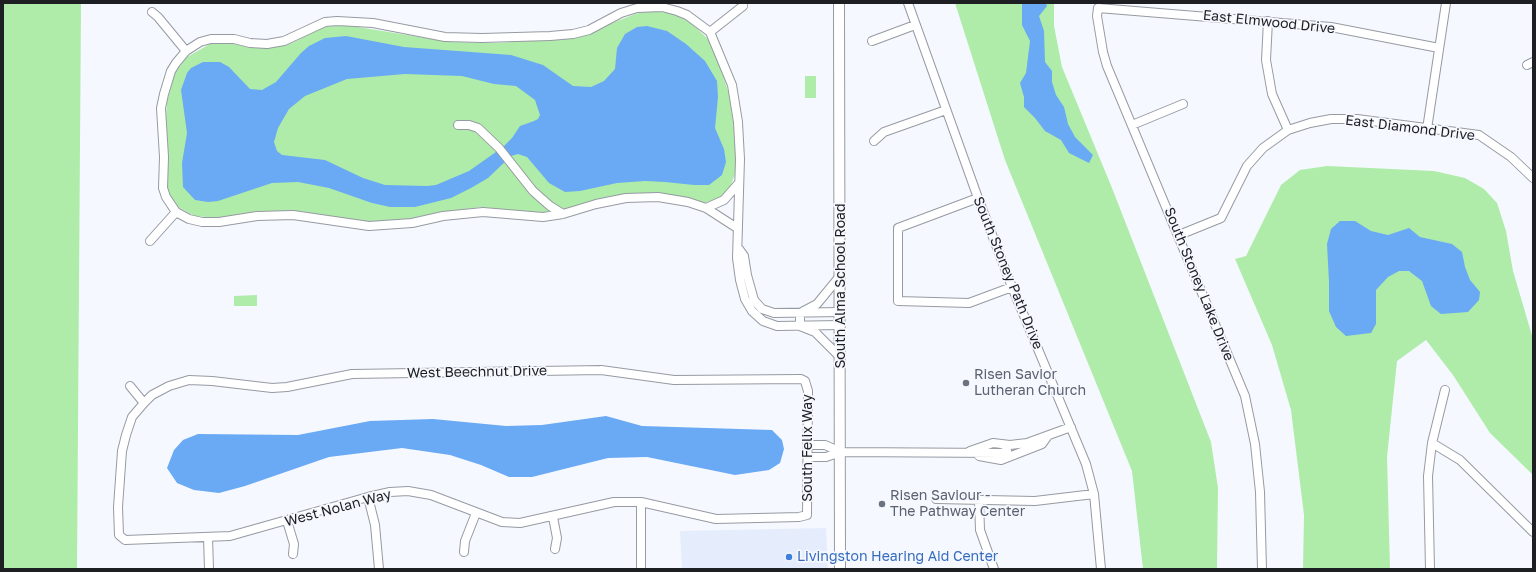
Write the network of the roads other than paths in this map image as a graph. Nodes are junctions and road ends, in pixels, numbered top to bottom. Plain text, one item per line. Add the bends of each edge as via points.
1 (839, 3) edge
2 (908, 3) edge
3 (1446, 3) edge
4 (743, 6) dead end
5 (1098, 8) joint
6 (152, 12) dead end
7 (1268, 21) junction
8 (916, 25) junction
9 (710, 32) junction
10 (872, 41) dead end
11 (1439, 48) junction
12 (186, 51) junction
13 (1183, 104) dead end
14 (946, 110) junction
15 (458, 125) dead end
16 (1132, 125) junction
17 (1427, 129) junction
18 (1288, 130) junction
19 (874, 141) dead end
20 (1533, 178) edge
21 (738, 184) junction
22 (978, 198) junction
23 (706, 208) junction
24 (176, 212) junction
25 (563, 214) junction
26 (737, 228) junction
27 (1179, 235) junction
28 (150, 241) dead end
29 (739, 249) junction
30 (841, 276) junction
31 (1012, 287) junction
32 (771, 312) junction
33 (841, 312) junction
34 (800, 313) junction
35 (768, 322) junction
36 (841, 325) junction
37 (800, 326) junction
38 (841, 358) junction
39 (805, 381) joint
40 (130, 386) dead end
41 (1445, 390) dead end
42 (144, 403) junction
43 (1071, 427) junction
44 (1047, 437) junction
45 (1432, 443) junction
46 (808, 445) junction
47 (1010, 451) junction
48 (841, 452) junction
49 (808, 457) junction
50 (1094, 494) junction
51 (368, 497) junction
52 (936, 499) dead end
53 (980, 501) junction
54 (641, 502) junction
55 (476, 513) junction
56 (807, 515) joint
57 (553, 517) junction
58 (287, 521) junction
59 (1533, 532) edge
60 (208, 537) junction
61 (125, 540) joint
62 (555, 549) dead end
63 (464, 552) dead end
64 (293, 554) dead end
65 (208, 569) edge
66 (379, 569) edge
67 (641, 569) edge
68 (840, 569) edge
69 (994, 569) edge
70 (1101, 569) edge
71 (1262, 569) edge
72 (1430, 569) edge

1 - 30 main road, South Alma School Road
2 - 8 street, South Stoney Path Drive
3 - 11 street
4 - 9 street
5 - 7 street, East Elmwood Drive
5 - 16 street, South Stoney Lake Drive via 1103,52
6 - 12 street
7 - 11 street, East Elmwood Drive via 1331,27
7 - 18 street via 1266,60 1271,87
8 - 10 street
8 - 14 street, South Stoney Path Drive
9 - 12 street via 687,15 662,7 649,6 621,13 589,30 573,34 445,37 373,23 337,21 326,22 284,41 267,44 222,38 200,42
9 - 21 street via 719,50 733,93 740,144
11 - 17 street
12 - 24 street via 171,71 161,108 163,188
13 - 16 street
14 - 19 street via 884,132
14 - 22 street, South Stoney Path Drive
15 - 25 street via 478,128 499,148 533,191
16 - 27 street, South Stoney Lake Drive
17 - 18 street, East Diamond Drive via 1331,119 1310,122
17 - 20 street, East Diamond Drive via 1479,135 1511,156
18 - 27 street, East Diamond Drive via 1263,148 1246,166 1221,218
21 - 23 street via 724,200
21 - 26 street
22 - 31 street, South Stoney Path Drive
22 - 31 street via 898,228 898,301 969,303
23 - 25 street via 658,197 626,198
23 - 26 street
24 - 25 street via 202,222 293,215 369,226 412,223 443,216 482,212 543,217
24 - 28 street
26 - 29 street
27 - 71 street, South Stoney Lake Drive via 1245,396 1255,444 1260,492
29 - 32 street via 744,256 754,300 762,309
29 - 35 street via 737,258 745,299 752,311
30 - 33 main road, South Alma School Road
30 - 34 street via 817,304
31 - 43 street, South Stoney Path Drive
32 - 34 street
32 - 35 street
33 - 34 street
33 - 36 main road, South Alma School Road
34 - 37 street
35 - 37 street via 777,326
36 - 37 street
36 - 38 main road, South Alma School Road
37 - 38 street via 815,332
38 - 48 main road, South Alma School Road
39 - 42 street, West Beechnut Drive via 674,380 602,370 360,374 272,388 189,380 168,386
39 - 46 street, South Felix Way via 808,391
40 - 42 street
41 - 45 street
42 - 61 street, West Beechnut Drive via 132,417 122,451 118,535
43 - 44 street
43 - 50 street, South Stoney Path Drive via 1086,464
44 - 47 street
44 - 47 street via 1042,444
45 - 59 street via 1460,460
45 - 72 street via 1428,476
46 - 48 street via 825,445
46 - 49 street, South Felix Way
47 - 48 street
48 - 49 street via 826,457
48 - 68 main road, South Alma School Road
49 - 56 street, South Felix Way
50 - 53 street via 1035,501
50 - 70 street, South Stoney Path Drive
51 - 55 street, West Nolan Way via 408,491 431,495
51 - 58 street, West Nolan Way
51 - 66 street via 375,525
52 - 53 street
53 - 69 street via 980,530
54 - 56 street, West Nolan Way via 716,519
54 - 57 street, West Nolan Way via 601,504
54 - 67 street
55 - 57 street, West Nolan Way via 502,522 520,524
55 - 63 street via 465,541
57 - 62 street via 557,538
58 - 60 street, West Nolan Way via 230,536
58 - 64 street via 294,544
60 - 61 street, West Nolan Way
60 - 65 street

